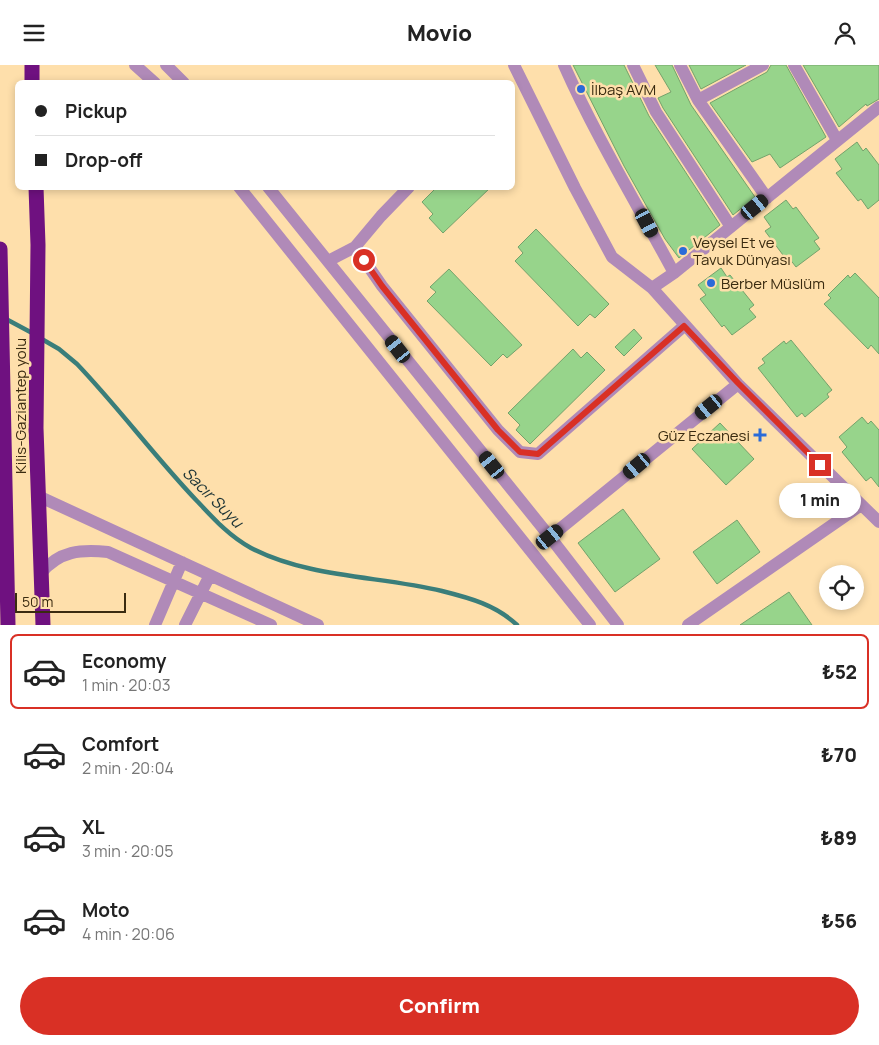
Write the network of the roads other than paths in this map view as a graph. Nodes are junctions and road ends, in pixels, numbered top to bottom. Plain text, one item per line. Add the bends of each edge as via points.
1 (32, 65) edge
2 (135, 65) edge
3 (166, 65) edge
4 (564, 65) edge
5 (633, 65) edge
6 (680, 65) edge
7 (763, 65) edge
8 (794, 65) edge
9 (515, 74) edge
10 (32, 80) edge
11 (152, 80) edge
12 (181, 80) edge
13 (698, 100) junction
14 (879, 107) edge
15 (837, 140) junction
16 (36, 190) edge
17 (241, 190) edge
18 (270, 190) edge
19 (406, 190) edge
20 (767, 198) junction
21 (731, 227) junction
22 (355, 247) junction
23 (0, 249) edge
24 (328, 261) junction
25 (674, 273) junction
26 (652, 288) junction
27 (684, 326) junction
28 (738, 383) junction
29 (38, 497) junction
30 (861, 505) junction
31 (879, 522) edge
32 (550, 537) junction
33 (182, 562) junction
34 (41, 573) junction
35 (210, 575) junction
36 (172, 581) junction
37 (201, 594) junction
38 (8, 625) edge
39 (43, 625) edge
40 (155, 625) edge
41 (185, 625) edge
42 (271, 625) edge
43 (318, 625) edge
44 (590, 625) edge
45 (618, 625) edge
46 (688, 625) edge

1 - 10 highway
2 - 11 street
3 - 12 street
4 - 25 street via 589,121
5 - 21 street via 656,112
6 - 13 street
7 - 13 street
8 - 15 street
9 - 26 street via 612,257
13 - 20 street
14 - 15 street
15 - 20 street
16 - 29 highway, Kilis-Gaziantep yolu
17 - 44 street
18 - 24 street
19 - 22 street
20 - 21 street
21 - 25 street
22 - 24 street
22 - 27 street via 382,286 498,430 520,452 538,454
23 - 38 highway, Kilis-Gaziantep yolu
24 - 32 street
25 - 26 street
26 - 27 street
27 - 28 street
28 - 30 street
28 - 32 street
29 - 33 street
29 - 34 highway, Kilis-Gaziantep yolu
30 - 31 street
30 - 46 street
32 - 45 street
33 - 35 street
33 - 36 street
34 - 36 street via 50,562 67,553 86,549 108,552
34 - 39 highway, Kilis-Gaziantep yolu
35 - 37 street
35 - 43 street
36 - 37 street
36 - 40 street
37 - 41 street
37 - 42 street

